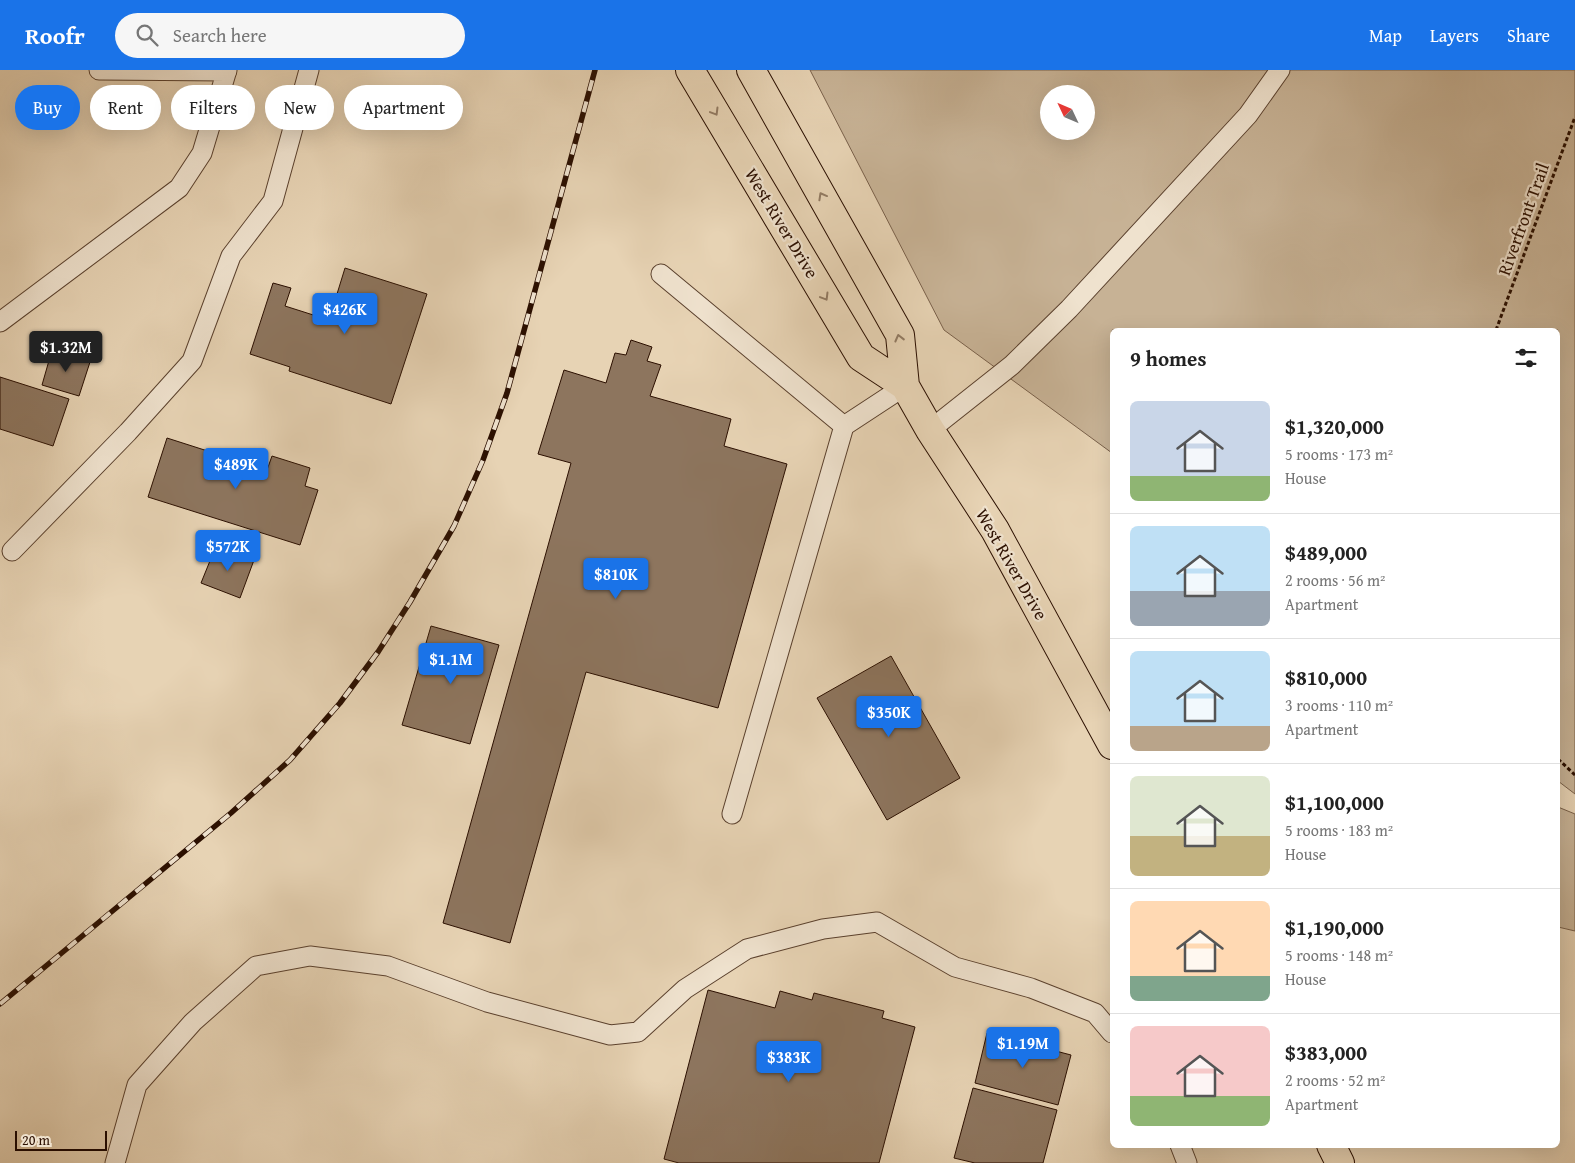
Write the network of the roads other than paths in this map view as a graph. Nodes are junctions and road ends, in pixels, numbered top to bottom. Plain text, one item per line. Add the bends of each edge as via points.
1 (99, 70) edge
2 (227, 70) edge
3 (309, 70) edge
4 (690, 70) edge
5 (751, 70) edge
6 (1280, 70) edge
7 (661, 274) dead end
8 (0, 322) edge
9 (905, 386) junction
10 (844, 426) junction
11 (930, 430) junction
12 (12, 552) dead end
13 (1110, 742) edge
14 (732, 814) dead end
15 (1110, 1031) edge
16 (1181, 1148) edge
17 (1332, 1148) edge
18 (114, 1163) edge
19 (1187, 1163) edge
20 (1340, 1163) edge

1 - 2 lane
2 - 8 lane via 202,153 179,188
3 - 12 lane via 273,201 231,256 192,361
4 -> 9 main road, West River Drive via 861,357
9 -> 5 main road, West River Drive via 900,336
6 - 11 lane via 1248,115 1069,309 1012,365
7 - 10 lane
9 - 10 lane
9 - 11 main road, West River Drive
10 - 14 lane
11 - 13 main road, West River Drive via 995,530
15 - 18 lane via 1095,1013 1031,988 955,967 877,922 823,929 747,949 685,989 638,1032 610,1035 487,1002 388,966 310,956 256,966 193,1022 137,1085
16 - 19 lane
17 - 20 main road

